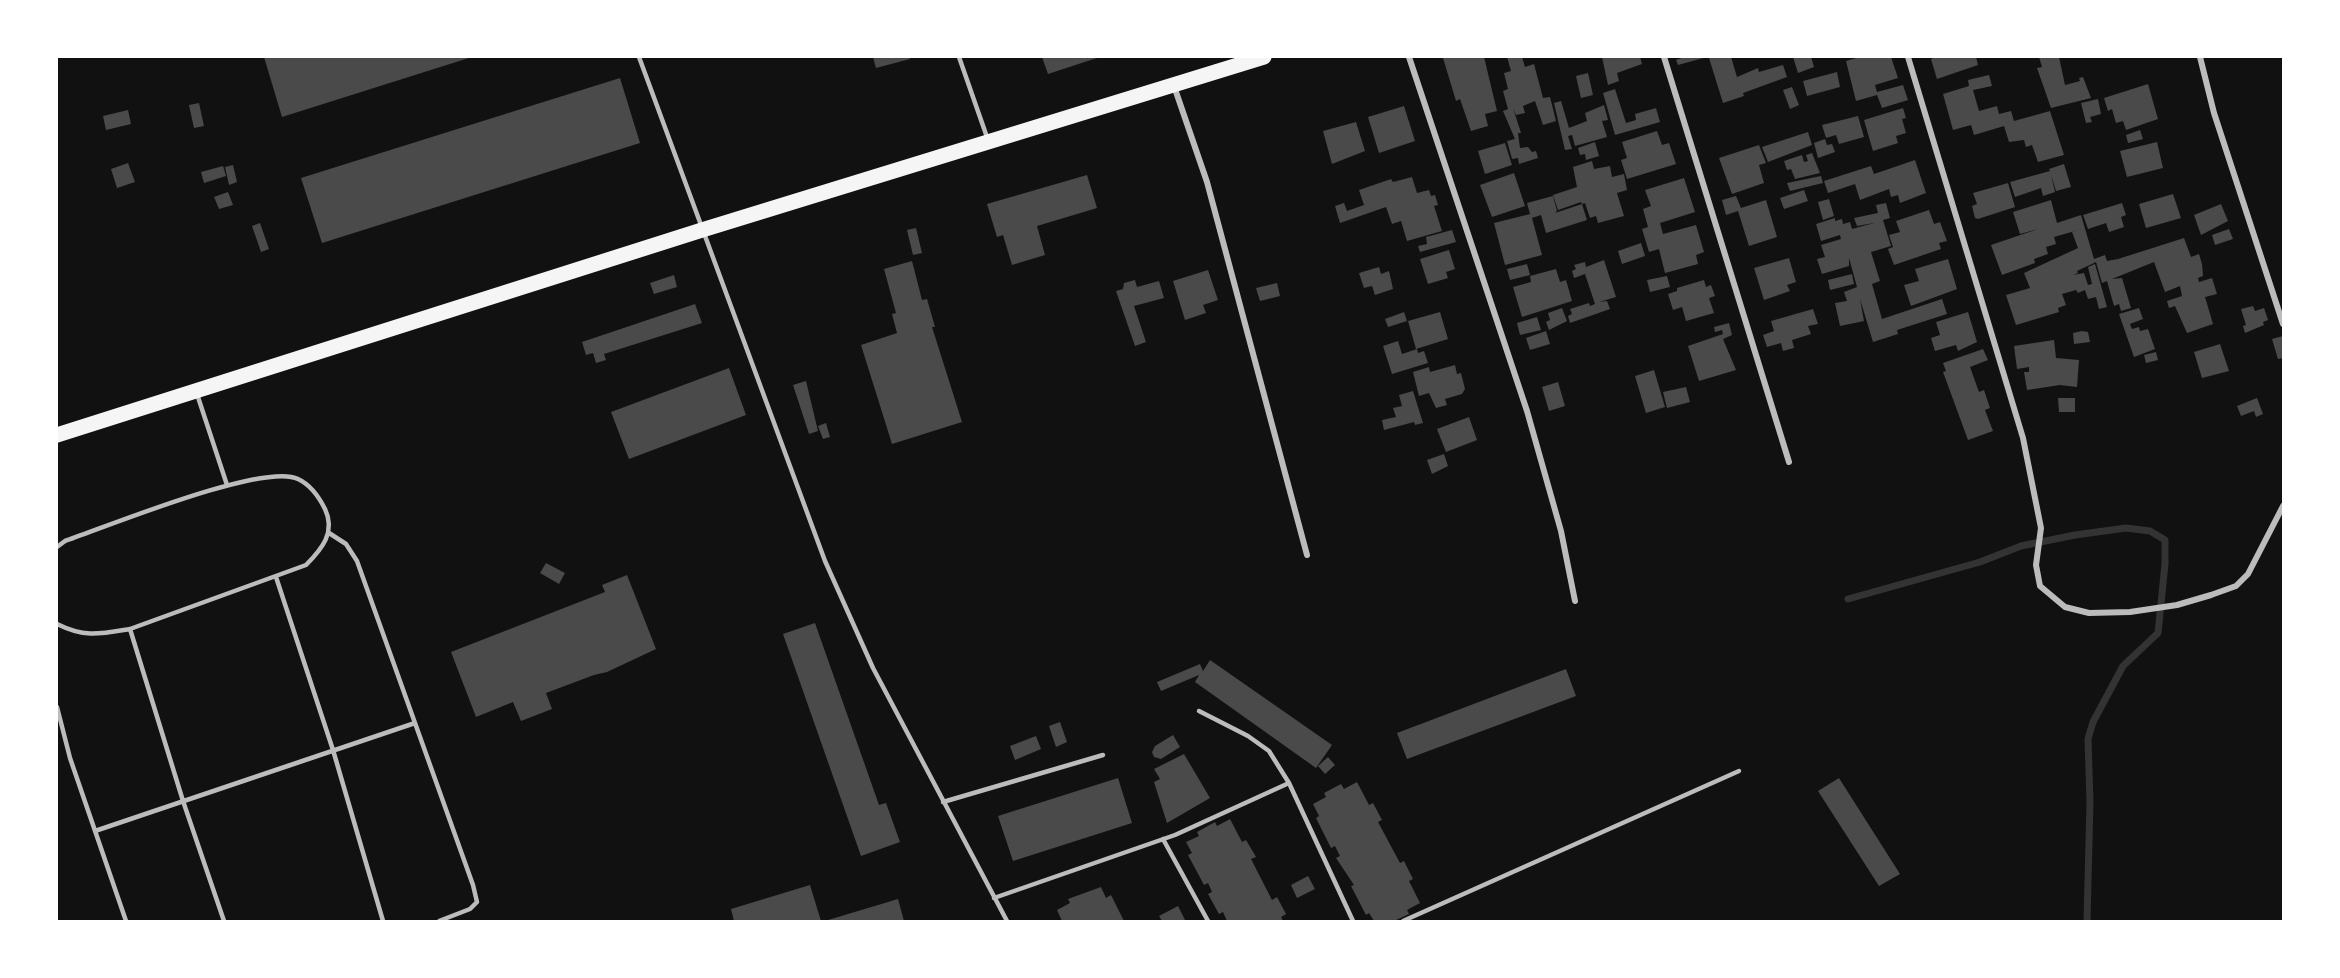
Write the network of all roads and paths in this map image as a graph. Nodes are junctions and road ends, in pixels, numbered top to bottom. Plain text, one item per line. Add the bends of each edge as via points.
1 (639, 57) edge
2 (960, 57) edge
3 (1264, 57) edge
4 (1410, 57) edge
5 (1664, 57) edge
6 (1908, 57) edge
7 (2200, 57) edge
8 (1173, 83) junction
9 (989, 142) junction
10 (702, 230) junction
11 (2283, 324) edge
12 (196, 391) junction
13 (57, 435) edge
14 (1789, 462) dead end
15 (227, 485) junction
16 (2283, 506) edge
17 (329, 532) junction
18 (57, 548) edge
19 (1307, 555) dead end
20 (276, 577) junction
21 (1575, 602) dead end
22 (57, 624) edge
23 (130, 629) junction
24 (57, 707) edge
25 (1198, 711) dead end
26 (415, 723) junction
27 (333, 750) junction
28 (1103, 756) dead end
29 (1739, 771) dead end
30 (1289, 783) junction
31 (183, 801) junction
32 (943, 802) junction
33 (95, 831) junction
34 (1163, 839) junction
35 (994, 898) junction
36 (126, 921) edge
37 (224, 921) edge
38 (383, 921) edge
39 (439, 921) edge
40 (1007, 921) edge
41 (1208, 921) edge
42 (1353, 921) edge
43 (1403, 921) edge

1 - 10 lane
2 - 9 lane
3 - 8 main road
4 - 21 street via 1529,419 1562,531
5 - 14 street
6 - 16 street via 2023,438 2041,528 2036,565 2040,586 2065,606 2100,614 2177,605 2211,595 2236,586 2248,574
7 - 11 street via 2214,113
8 - 9 main road
8 - 19 street via 1207,182
9 - 10 main road
10 - 12 main road
10 - 32 lane via 825,561 873,668
12 - 13 main road
12 - 15 lane
15 - 17 lane via 279,475 297,479 318,495 328,517
15 - 18 lane via 64,541
17 - 20 lane via 321,550 306,565
17 - 26 lane via 346,544 357,561
20 - 23 lane
20 - 27 lane
22 - 23 lane via 76,633
23 - 31 lane
24 - 33 lane
25 - 30 lane via 1269,751
26 - 27 lane
26 - 39 lane via 477,902 470,909
27 - 31 lane
27 - 38 lane
28 - 32 lane
29 - 43 lane
30 - 34 lane
30 - 42 lane
31 - 33 lane
31 - 37 lane
32 - 35 lane
33 - 36 lane
34 - 35 lane
34 - 41 lane
35 - 40 lane

